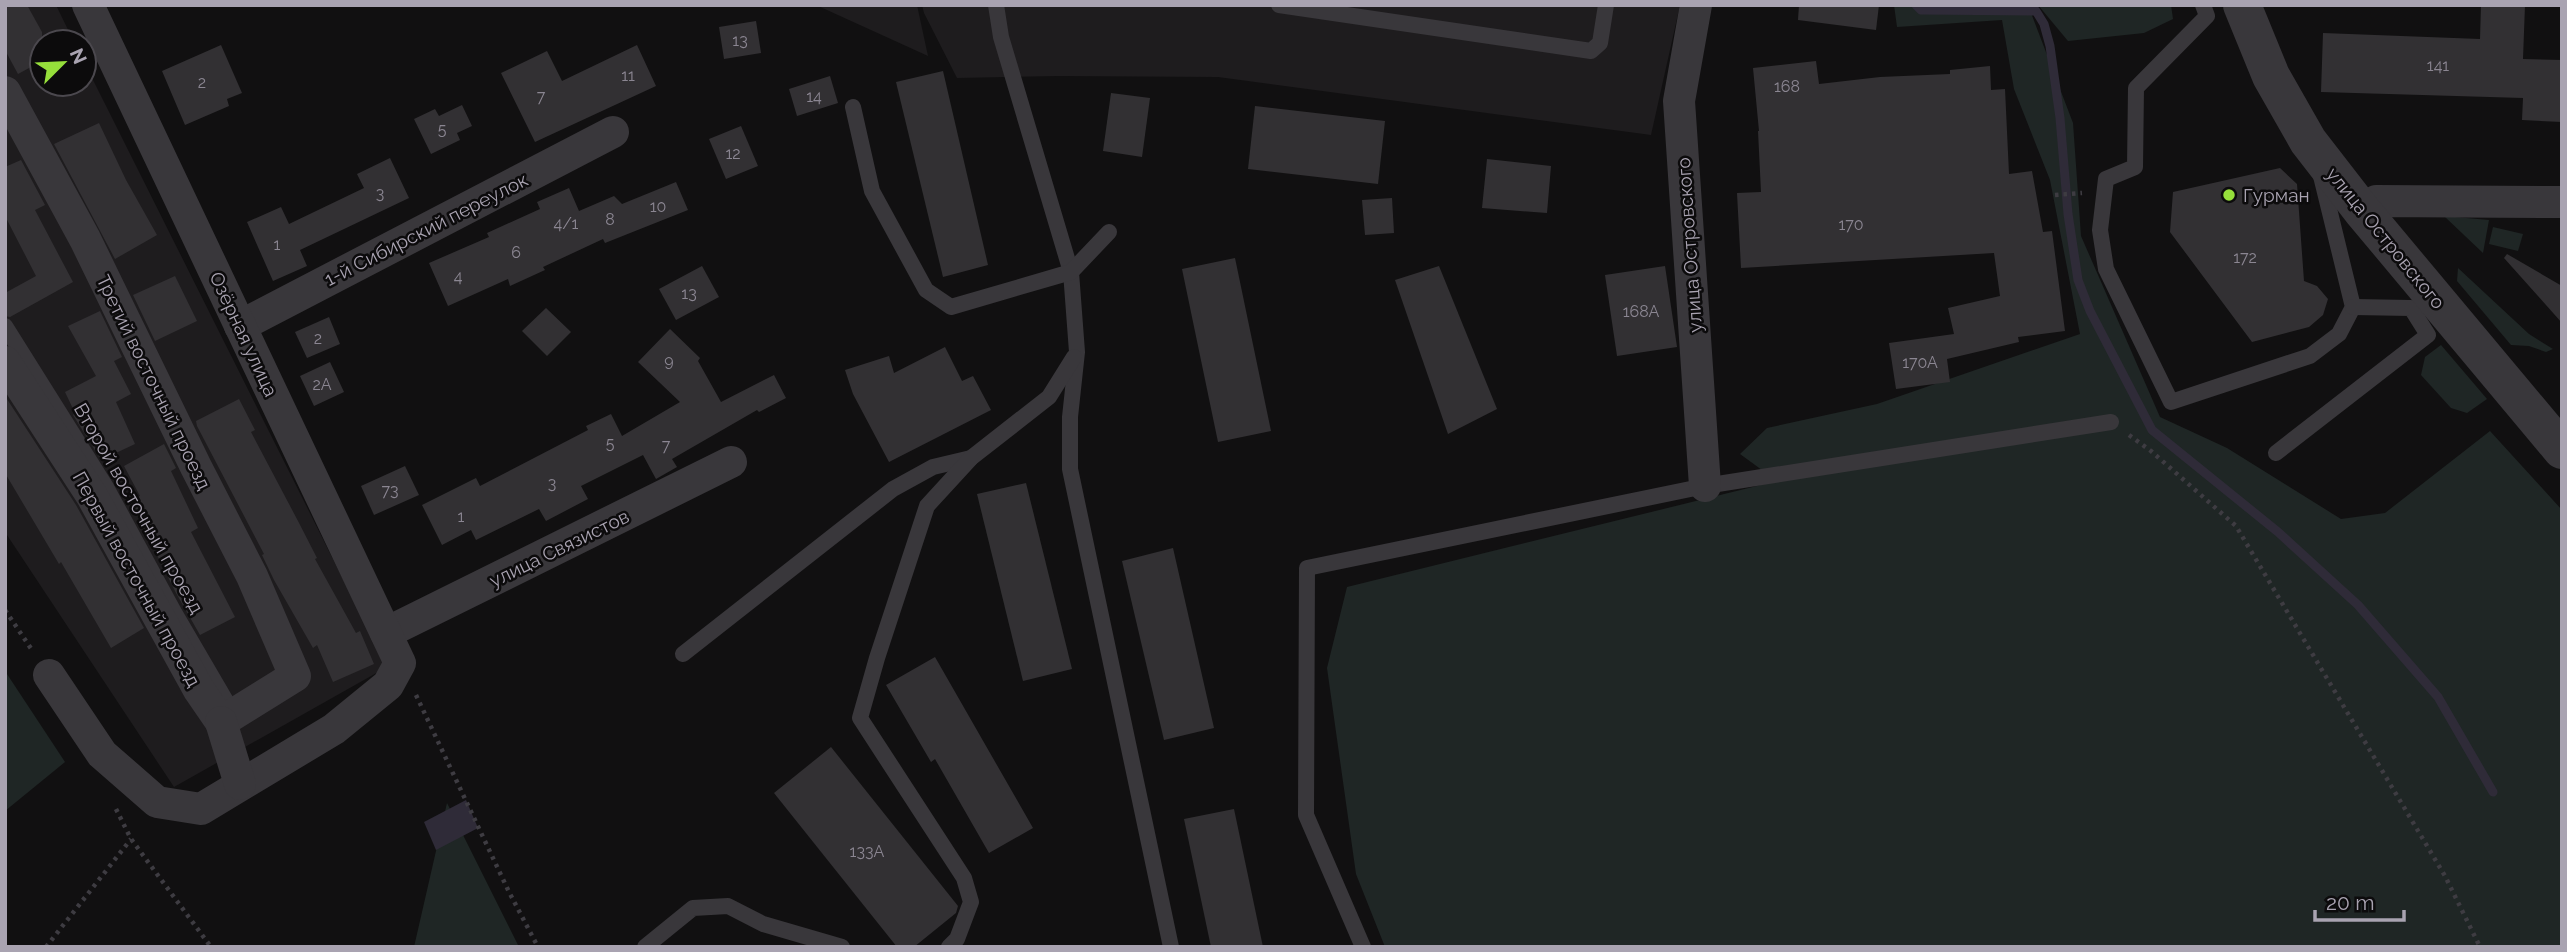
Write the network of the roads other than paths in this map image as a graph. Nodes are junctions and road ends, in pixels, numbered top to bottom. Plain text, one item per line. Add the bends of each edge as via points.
1 (88, 5) edge
2 (996, 5) edge
3 (1279, 5) edge
4 (1606, 5) edge
5 (1696, 5) edge
6 (2203, 5) edge
7 (2242, 5) edge
8 (5, 92) edge
9 (853, 107) dead end
10 (613, 132) dead end
11 (2314, 148) junction
12 (2562, 202) edge
13 (2362, 212) junction
14 (1109, 232) dead end
15 (1071, 272) junction
16 (2353, 307) junction
17 (2431, 314) junction
18 (5, 326) edge
19 (240, 326) junction
20 (1077, 352) junction
21 (5, 362) edge
22 (2111, 422) road end
23 (2562, 450) edge
24 (2276, 453) dead end
25 (971, 458) junction
26 (731, 462) dead end
27 (1705, 486) junction
28 (386, 633) junction
29 (683, 654) dead end
30 (49, 675) road end
31 (227, 718) junction
32 (240, 784) junction
33 (645, 947) edge
34 (842, 947) edge
35 (949, 947) edge
36 (1171, 947) edge
37 (1363, 947) edge

1 - 19 street, Озёрная улица
2 - 15 lane via 1001,37
3 - 4 lane via 1591,51 1600,43
5 - 27 street, улица Островского via 1679,102
6 - 16 lane via 2207,16 2136,88 2135,167 2106,179 2100,230 2106,269 2171,402 2310,356 2339,334
7 - 11 street, улица Островского via 2271,76
8 - 31 street, Третий восточный проезд via 85,239 252,576 295,676
9 - 15 lane via 872,191 926,290 951,307
10 - 19 street, 1-й Сибирский переулок
11 - 13 street, улица Островского
11 - 16 lane
12 - 13 street via 2376,201
13 - 17 street, улица Островского
14 - 15 lane
15 - 20 lane
16 - 17 lane via 2411,308
17 - 23 street, улица Островского
17 - 24 lane via 2428,335
18 - 31 lane, Второй восточный проезд via 106,487
19 - 28 street, Озёрная улица
20 - 25 lane via 1049,397
20 - 36 lane via 1070,469
21 - 31 street, Первый восточный проезд via 92,496 199,690
22 - 27 lane
25 - 29 lane via 933,467 893,489
25 - 35 lane via 927,506 860,718 964,878 971,902 957,939
26 - 28 street, улица Связистов
27 - 37 lane via 1307,568 1306,815
28 - 32 street, Озёрная улица via 400,663 388,685 334,729
30 - 32 street via 102,754 158,803 201,809
31 - 32 street, Первый восточный проезд
33 - 34 lane via 693,908 728,906 763,924

